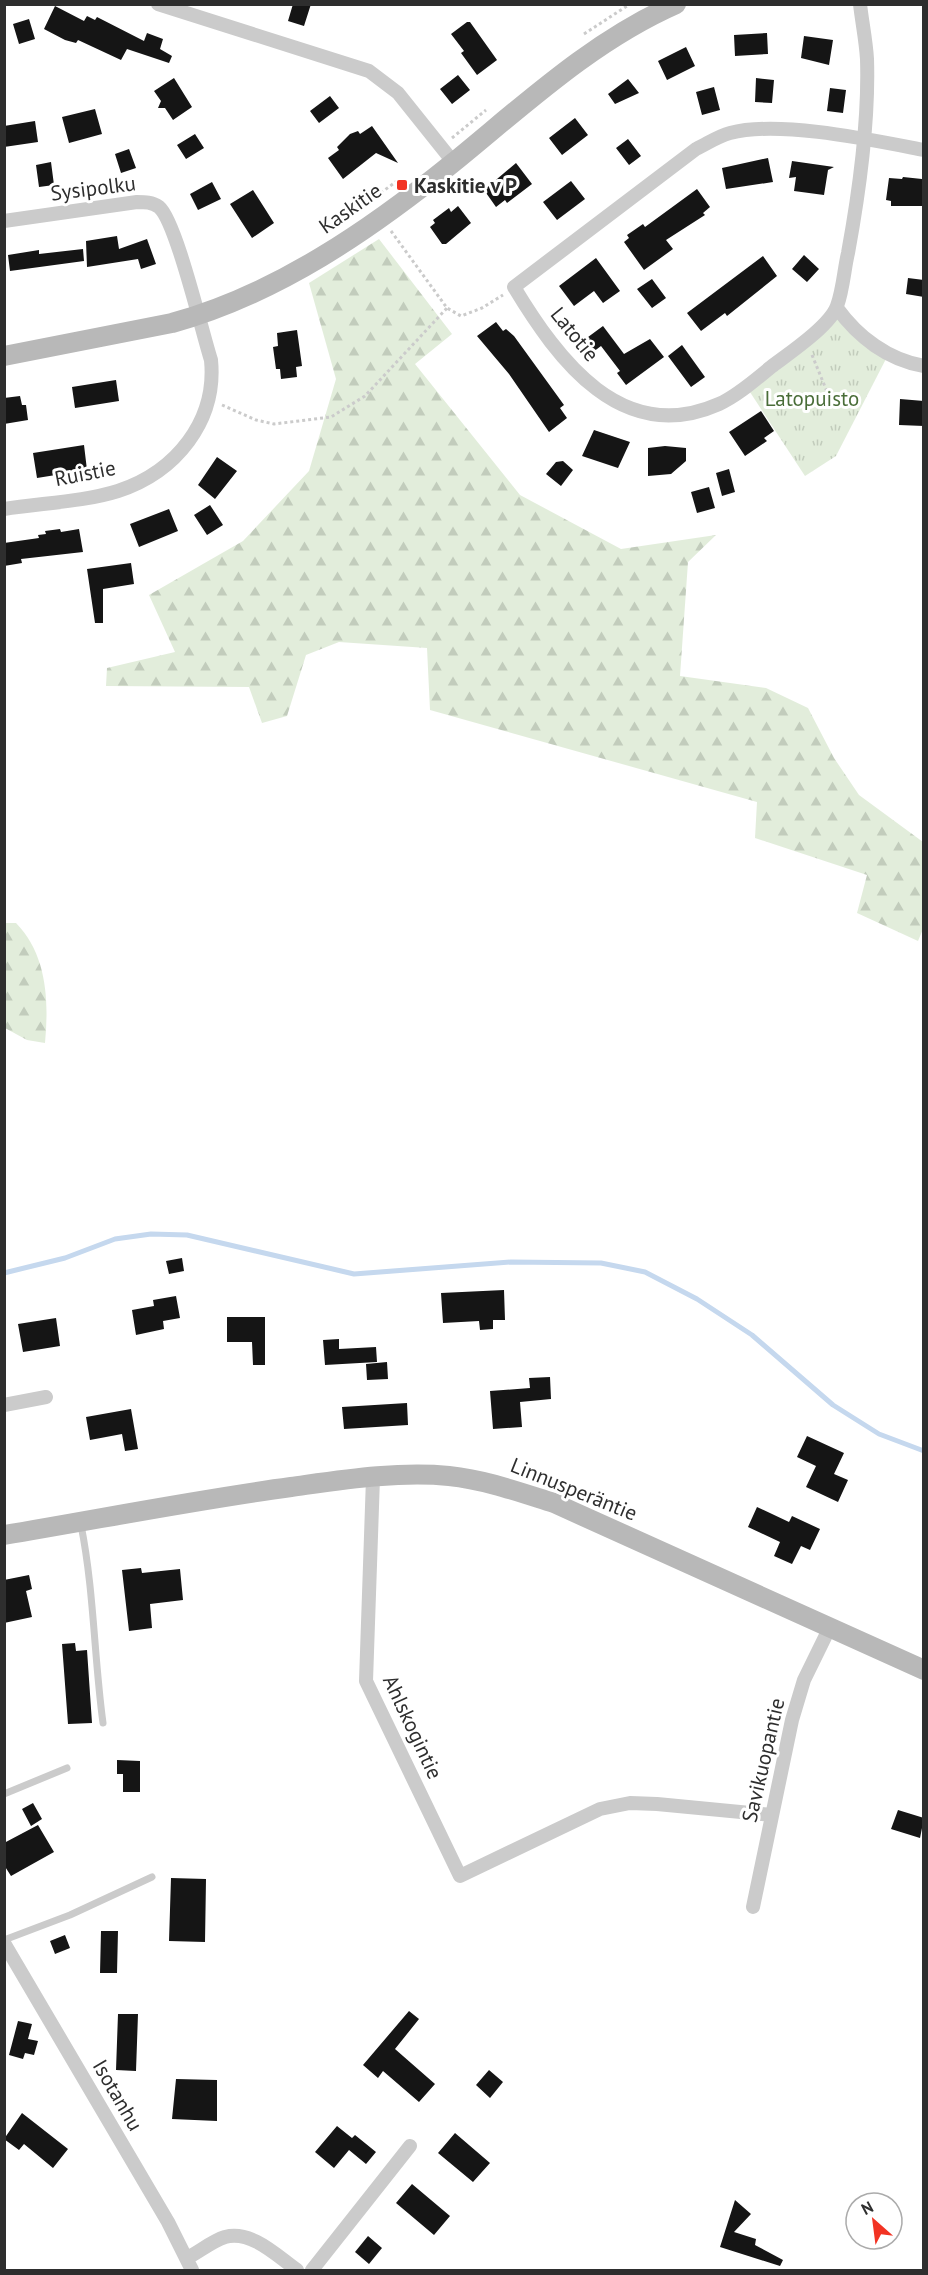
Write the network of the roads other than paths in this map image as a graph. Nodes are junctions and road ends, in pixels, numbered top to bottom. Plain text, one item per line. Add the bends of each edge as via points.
1 (158, 4) edge
2 (676, 4) edge
3 (860, 4) edge
4 (862, 140) junction
5 (924, 150) edge
6 (454, 163) junction
7 (4, 221) edge
8 (195, 308) junction
9 (837, 308) junction
10 (4, 356) edge
11 (924, 366) edge
12 (4, 509) edge
13 (46, 1397) dead end
14 (4, 1405) edge
15 (373, 1478) junction
16 (81, 1522) junction
17 (4, 1535) edge
18 (830, 1627) junction
19 (924, 1670) edge
20 (103, 1723) dead end
21 (67, 1768) dead end
22 (4, 1794) edge
23 (772, 1815) junction
24 (152, 1877) dead end
25 (753, 1907) dead end
26 (4, 1941) edge
27 (410, 2146) dead end
28 (190, 2264) edge
29 (297, 2271) edge
30 (312, 2271) edge

1 - 6 street via 369,71 398,93
2 - 6 street, Kaskitie via 636,24 527,99
3 - 4 street via 867,65
4 - 5 street
4 - 9 street via 856,202
4 - 9 street, Latotie via 768,128 728,134 696,149 514,286 562,358 597,389 625,407 662,417 694,413 721,403 806,339
6 - 8 street, Kaskitie via 376,209 317,260 268,287
7 - 8 street, Sysipolku via 150,203 166,216
8 - 10 street, Kaskitie via 126,333
8 - 12 street, Ruistie via 213,380 210,399 193,437 177,457 137,483 116,491
9 - 11 street via 846,321 878,348 905,363
13 - 14 street
15 - 16 street, Linnusperäntie via 240,1494
15 - 18 street, Linnusperäntie via 449,1476 493,1483 554,1503
15 - 23 street, Ahlskogintie via 366,1681 460,1876 600,1809 630,1803
16 - 17 street, Linnusperäntie
16 - 20 lane
18 - 19 street, Linnusperäntie
18 - 23 street, Savikuopantie via 804,1680
21 - 22 lane
23 - 25 street, Savikuopantie
24 - 26 lane
26 - 28 street, Isotanhu
27 - 30 street
28 - 29 street via 224,2237 239,2236 253,2240

